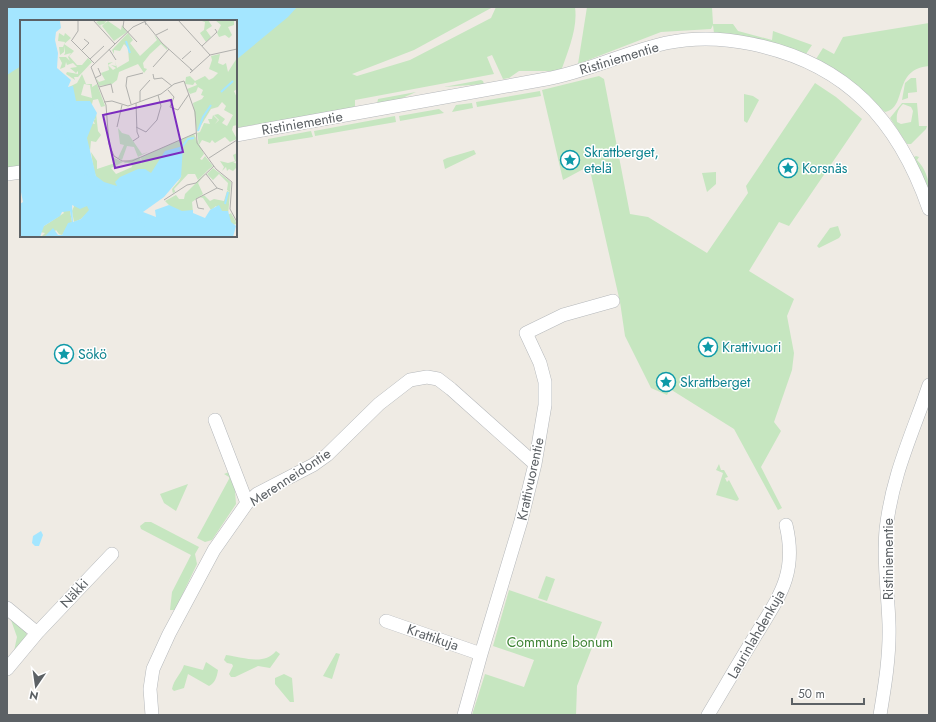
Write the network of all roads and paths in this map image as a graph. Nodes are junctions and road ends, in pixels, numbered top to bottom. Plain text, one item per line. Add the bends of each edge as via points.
1 (237, 135) edge
2 (20, 172) edge
3 (7, 174) edge
4 (929, 209) edge
5 (613, 301) dead end
6 (929, 385) edge
7 (215, 420) dead end
8 (535, 464) junction
9 (247, 503) junction
10 (786, 524) dead end
11 (112, 554) dead end
12 (7, 608) edge
13 (386, 621) dead end
14 (37, 634) junction
15 (481, 654) junction
16 (7, 669) edge
17 (152, 715) edge
18 (464, 715) edge
19 (708, 715) edge
20 (880, 715) edge

1 - 4 street, Ristiniementie via 549,79 666,43 697,39 726,40 786,52 824,70 858,94 876,111 895,138 919,180
2 - 3 street
5 - 8 street, Krattivuorentie via 563,315 526,333 540,363 545,382 546,397
6 - 20 street, Ristiniementie via 896,476 890,503 886,532 888,666
7 - 9 street
8 - 9 street, Merenneidontie via 438,379 421,378 410,380 401,386 327,455 257,494
8 - 15 street, Krattivuorentie via 521,522
9 - 17 street, Merenneidontie via 214,550 153,669 150,689
10 - 19 street, Laurinlahdenkuja via 789,568 780,596
11 - 14 street, Näkki
12 - 14 street
13 - 15 street, Krattikuja
14 - 16 street, Näkki
15 - 18 street, Krattivuorentie

